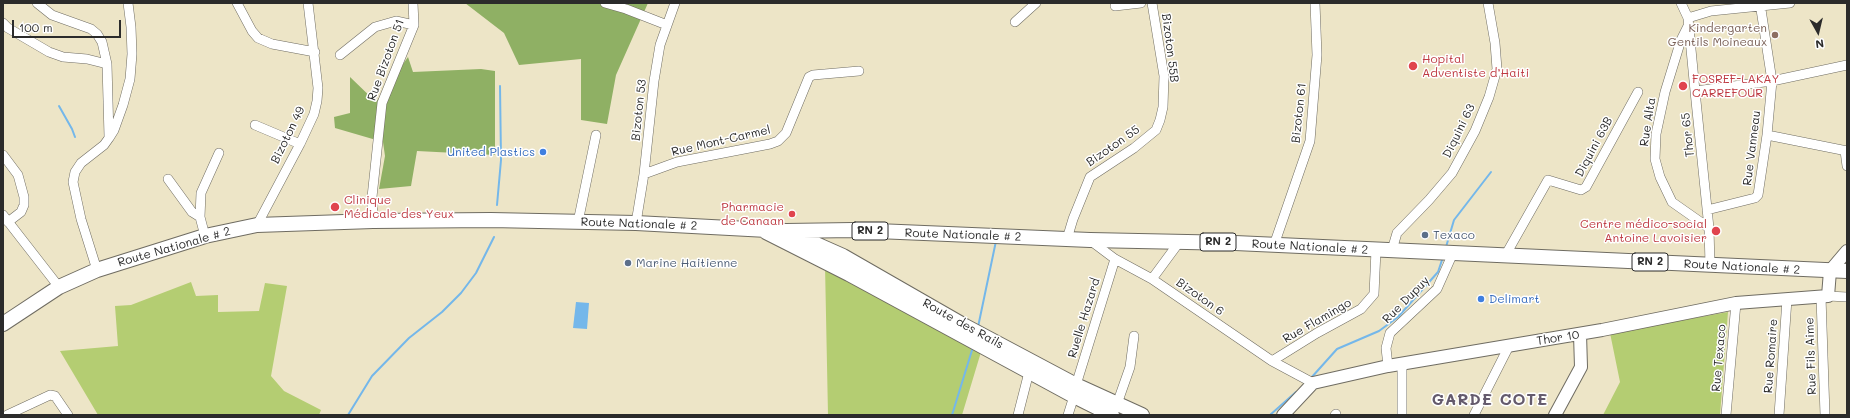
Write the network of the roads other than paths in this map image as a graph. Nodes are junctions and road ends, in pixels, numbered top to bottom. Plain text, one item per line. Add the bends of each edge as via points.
1 (37, 3) edge
2 (129, 3) edge
3 (237, 3) edge
4 (308, 3) edge
5 (413, 3) edge
6 (605, 3) edge
7 (675, 3) edge
8 (1036, 3) edge
9 (1141, 3) edge
10 (1152, 3) edge
11 (1315, 3) edge
12 (1488, 3) edge
13 (1681, 3) edge
14 (1790, 3) edge
15 (1761, 5) edge
16 (1115, 6) dead end
17 (1015, 22) dead end
18 (1688, 22) junction
19 (3, 23) edge
20 (414, 25) junction
21 (667, 25) junction
22 (315, 52) junction
23 (340, 55) dead end
24 (107, 64) junction
25 (1847, 65) edge
26 (859, 71) dead end
27 (1772, 81) junction
28 (1696, 91) junction
29 (1638, 92) dead end
30 (1160, 120) joint
31 (255, 125) dead end
32 (1767, 135) junction
33 (596, 136) dead end
34 (109, 138) junction
35 (300, 144) junction
36 (1846, 151) edge
37 (219, 153) dead end
38 (3, 154) edge
39 (1847, 166) edge
40 (644, 174) junction
41 (168, 179) dead end
42 (1707, 210) junction
43 (200, 217) junction
44 (6, 219) edge
45 (373, 221) junction
46 (578, 222) junction
47 (636, 223) junction
48 (256, 224) junction
49 (1709, 228) junction
50 (760, 230) junction
51 (853, 230) junction
52 (786, 231) junction
53 (205, 236) junction
54 (1067, 239) junction
55 (1090, 240) junction
56 (1180, 242) junction
57 (1274, 245) junction
58 (1376, 250) junction
59 (1392, 250) junction
60 (1847, 251) edge
61 (1454, 253) junction
62 (843, 256) junction
63 (1505, 256) junction
64 (1116, 258) junction
65 (1710, 265) junction
66 (97, 270) junction
67 (1830, 271) junction
68 (1847, 271) edge
69 (1152, 279) junction
70 (59, 287) junction
71 (1824, 297) junction
72 (1847, 297) edge
73 (1787, 298) junction
74 (1736, 303) junction
75 (3, 324) edge
76 (964, 331) junction
77 (1580, 334) junction
78 (1134, 336) dead end
79 (984, 342) junction
80 (1509, 346) junction
81 (1272, 361) junction
82 (1402, 363) junction
83 (1388, 366) junction
84 (1029, 372) junction
85 (1313, 382) junction
86 (1075, 390) junction
87 (1114, 410) edge
88 (7, 415) edge
89 (68, 415) edge
90 (1018, 415) edge
91 (1068, 415) edge
92 (1142, 415) edge
93 (1283, 415) edge
94 (1402, 415) edge
95 (1474, 415) edge
96 (1555, 415) edge
97 (1726, 415) edge
98 (1779, 415) edge
99 (1826, 415) edge

1 - 24 street via 52,15 91,29 97,34
2 - 34 street via 132,47 130,80 121,111
3 - 22 street via 252,32 258,38 272,44
4 - 22 street, Bizoton 49
5 - 20 street, Rue Bizoton 51
6 - 21 street
7 - 21 street, Bizoton 53
8 - 17 street
9 - 16 street
10 - 30 street, Bizoton 55B via 1164,76
11 - 57 street, Bizoton 61 via 1317,55 1310,141
12 - 59 street, Diquini 63 via 1497,69 1489,98 1475,131 1452,173 1397,233
13 - 18 street, Thor 65
14 - 15 street
15 - 18 street via 1711,11
15 - 27 street, Rue Vanneau
18 - 28 street, Thor 65
18 - 49 street, Rue Alta via 1664,92 1654,159 1672,202
19 - 24 street via 49,52 63,57
20 - 23 street via 396,21 375,27
20 - 45 street, Rue Bizoton 51 via 382,103 372,197
21 - 40 street, Bizoton 53 via 660,45 654,81
22 - 35 street, Bizoton 49 via 318,88 314,114
24 - 34 street
25 - 27 street
26 - 40 street, Rue Mont-Carmel via 809,77 786,133 778,141 677,162
27 - 28 street
27 - 32 street, Rue Vanneau
28 - 42 street, Thor 65
29 - 63 street, Diquini 63B via 1586,187 1581,190 1548,180
30 - 54 street, Bizoton 55 via 1156,130 1134,148 1090,177
31 - 35 street
32 - 36 street
32 - 42 street, Rue Vanneau via 1758,195 1755,198
33 - 46 street
34 - 66 street via 104,146 81,163 75,172 74,182 81,219
35 - 48 street, Bizoton 49
36 - 39 street
37 - 43 street via 202,193
38 - 44 street via 18,175 24,197 21,212
40 - 47 street, Bizoton 53
41 - 43 street via 192,212
42 - 49 street, Thor 65
43 - 53 street
44 - 70 street
45 - 46 main road, Route Nationale # 2 / RN 2
45 - 48 main road, Route Nationale # 2 / RN 2
46 - 47 main road, Route Nationale # 2 / RN 2
47 - 50 main road, Route Nationale # 2 / RN 2
48 - 53 main road, Route Nationale # 2 / RN 2
49 - 65 street, Thor 65
50 - 52 main road, Route Nationale # 2 / RN 2
50 - 76 main road, Route des Rails
51 - 52 main road, Route Nationale # 2 / RN 2
51 - 54 main road, Route Nationale # 2 / RN 2
51 - 62 main road via 844,236
52 - 62 main road, Route des Rails
53 - 66 main road, Route Nationale # 2 / RN 2
54 - 55 main road, Route Nationale # 2 / RN 2
55 - 56 main road, Route Nationale # 2 / RN 2
55 - 64 street, Bizoton 6
56 - 57 main road, Route Nationale # 2 / RN 2
56 - 69 street
57 - 58 main road, Route Nationale # 2 / RN 2
58 - 59 main road, Route Nationale # 2 / RN 2
58 - 81 street, Rue Flamingo via 1374,294 1361,309
59 - 61 main road, Route Nationale # 2 / RN 2
60 - 67 street
61 - 63 main road, Route Nationale # 2 / RN 2
61 - 83 street, Rue Dupuy via 1437,289 1390,333 1386,348
62 - 76 main road, Route des Rails
63 - 65 main road, Route Nationale # 2 / RN 2
64 - 69 street, Bizoton 6
64 - 86 street, Ruelle Hazard
65 - 67 main road, Route Nationale # 2 / RN 2
66 - 70 main road, Route Nationale # 2 / RN 2
67 - 68 main road, Route Nationale # 2 / RN 2
67 - 71 street
69 - 81 street, Bizoton 6
70 - 75 main road, Route Nationale # 2 / RN 2
71 - 72 street, Thor 10
71 - 73 street, Thor 10
71 - 99 street, Rue Fils Aime
73 - 74 street, Thor 10
73 - 98 street, Rue Romaire
74 - 77 street, Thor 10
74 - 97 street, Rue Texaco
76 - 79 main road, Route des Rails
77 - 80 street, Thor 10
77 - 96 street via 1581,368
78 - 87 street via 1130,367
79 - 84 main road, Route des Rails
79 - 86 main road, Route des Rails
80 - 82 street, Thor 10
80 - 95 street
81 - 85 street, Bizoton 6
82 - 83 street, Thor 10
82 - 94 street
83 - 85 street, Thor 10
84 - 86 main road, Route des Rails
84 - 90 street
85 - 93 street
86 - 87 main road, Route des Rails
86 - 91 street, Ruelle Hazard
87 - 92 main road, Route des Rails
88 - 89 street via 50,395 55,396

